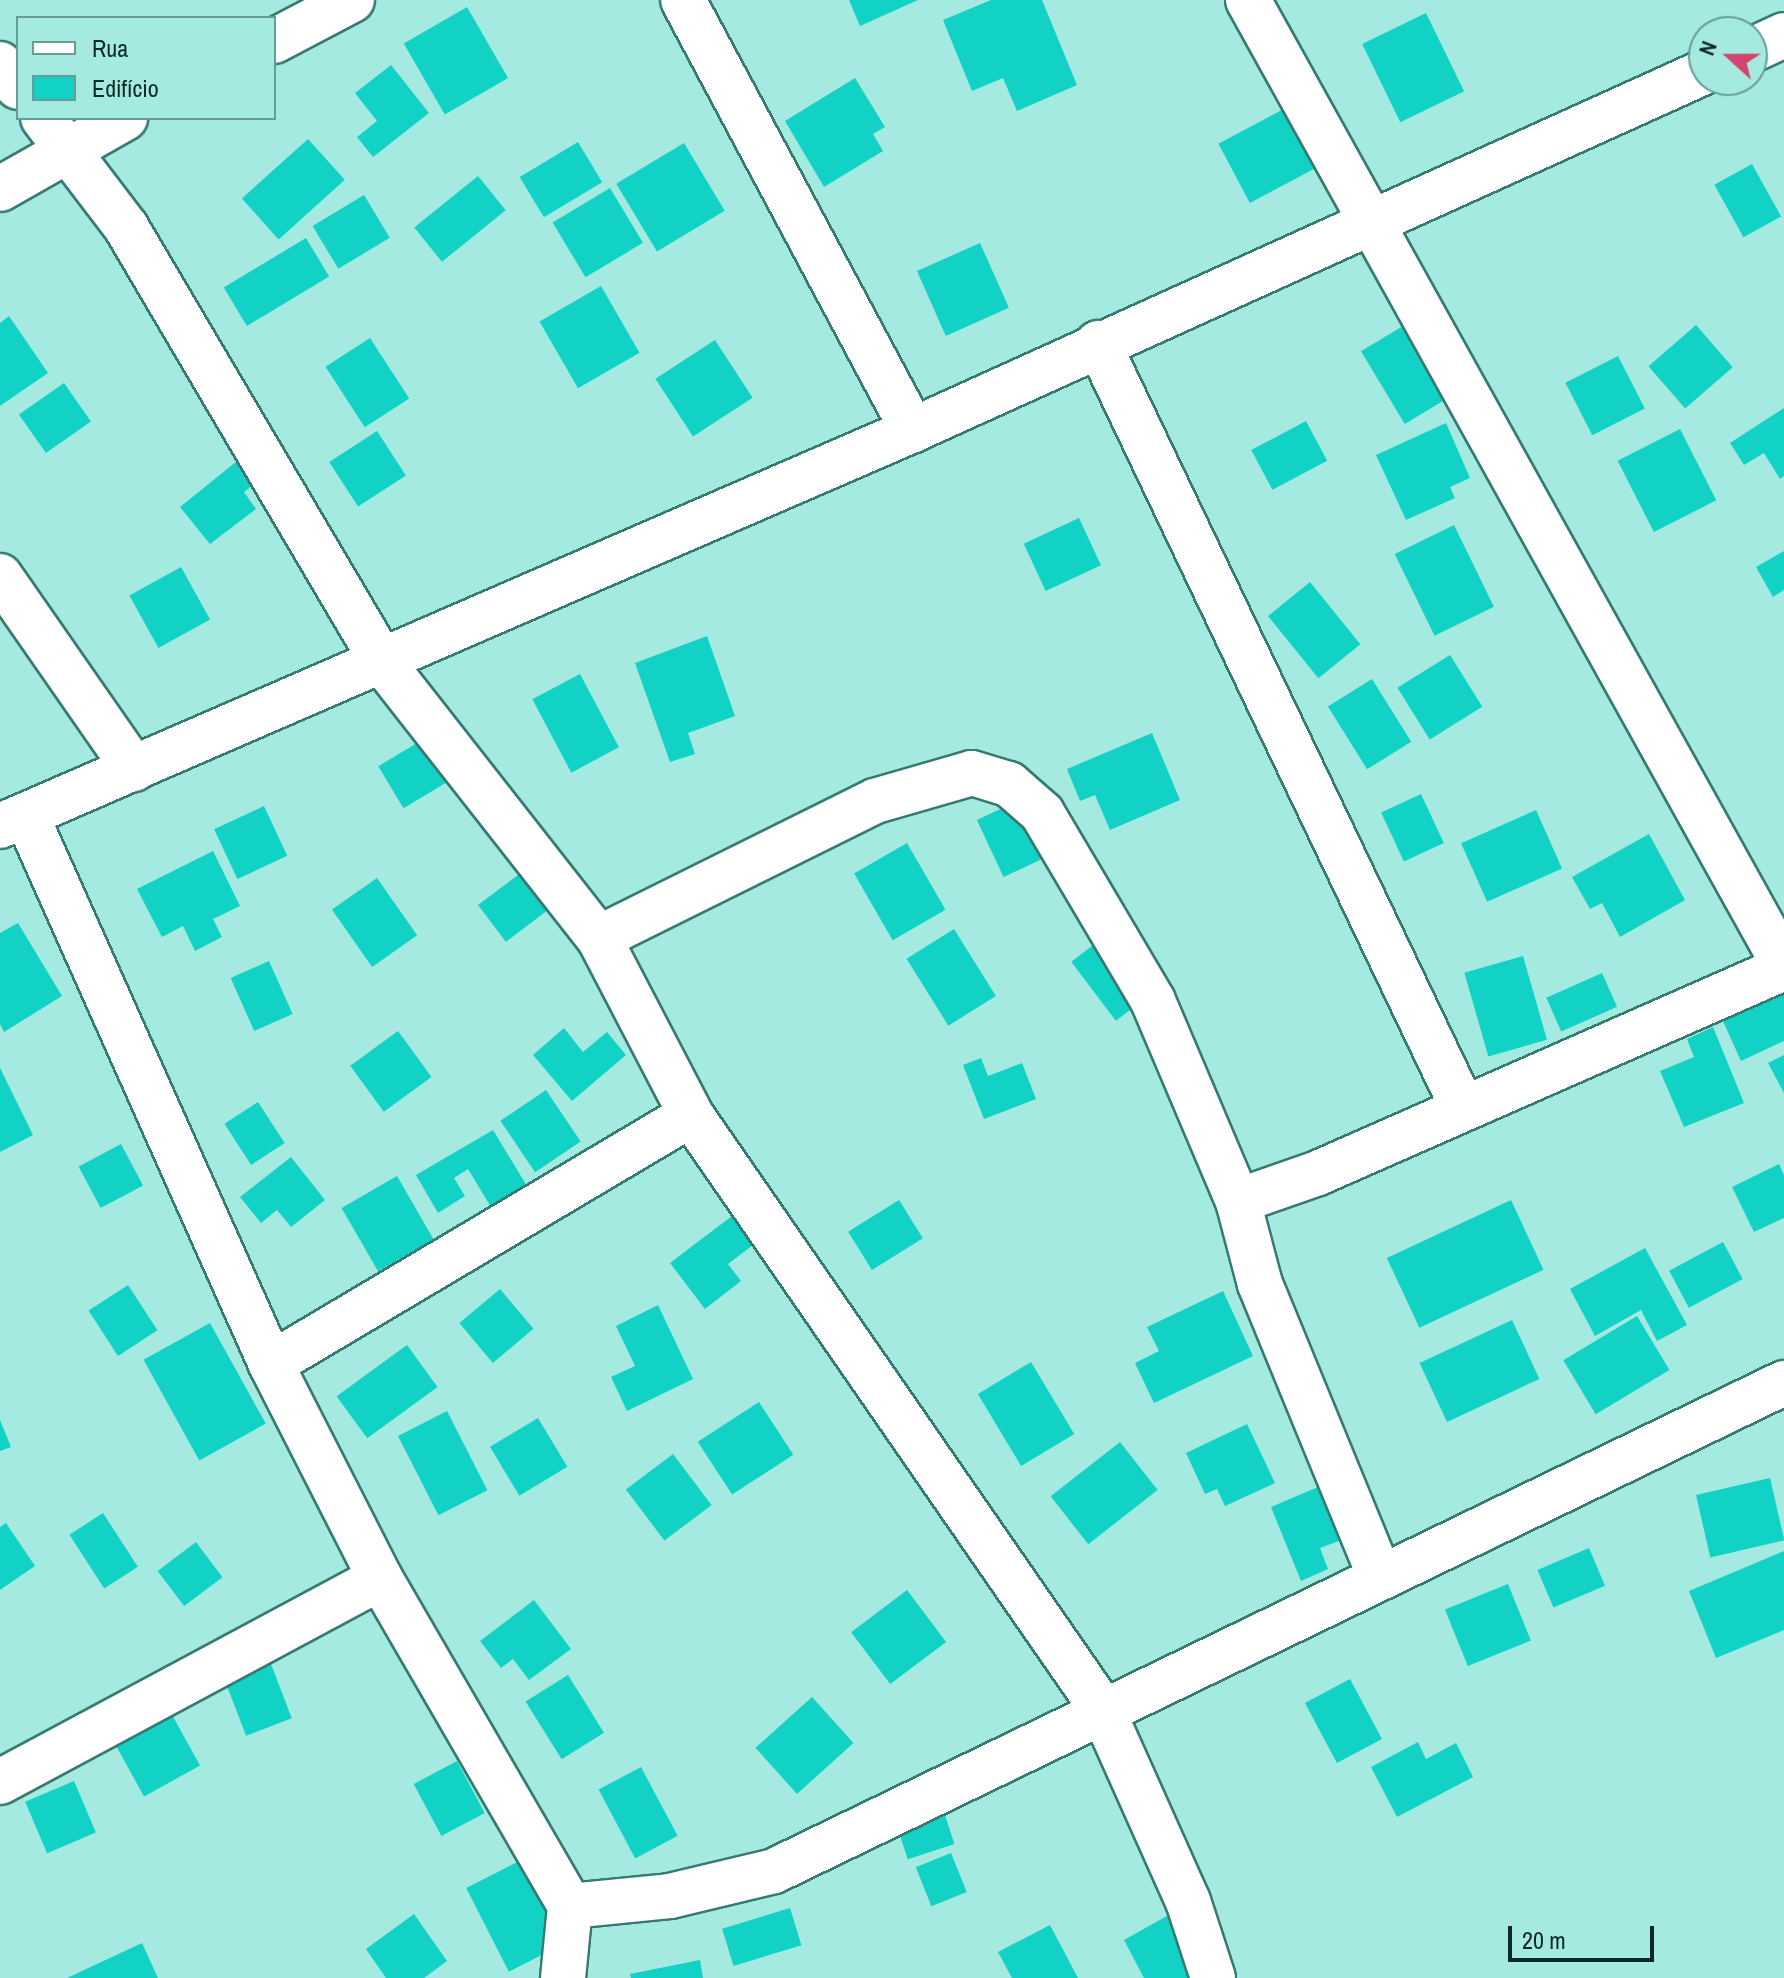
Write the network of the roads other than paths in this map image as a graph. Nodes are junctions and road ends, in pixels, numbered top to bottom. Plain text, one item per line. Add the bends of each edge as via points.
1 (352, 0) edge
2 (683, 0) edge
3 (1248, 0) edge
4 (276, 40) edge
5 (0, 64) edge
6 (1688, 79) edge
7 (16, 84) edge
8 (116, 120) edge
9 (55, 133) edge
10 (0, 189) edge
11 (1373, 226) junction
12 (1098, 343) junction
13 (913, 430) junction
14 (0, 576) edge
15 (383, 663) junction
16 (134, 769) junction
17 (13, 821) edge
18 (599, 938) junction
19 (1784, 967) edge
20 (1462, 1106) junction
21 (691, 1115) junction
22 (1238, 1201) junction
23 (271, 1364) junction
24 (1784, 1383) edge
25 (1380, 1576) junction
26 (380, 1578) junction
27 (1102, 1709) junction
28 (0, 1782) edge
29 (570, 1906) junction
30 (563, 1978) edge
31 (1213, 1978) edge

1 - 4 street
2 - 13 street
3 - 11 street
5 - 7 street
6 - 11 street
8 - 9 street
9 - 10 street
9 - 15 street via 126,227
11 - 12 street
11 - 19 street
12 - 13 street
12 - 20 street
13 - 15 street
14 - 16 street
15 - 16 street
15 - 18 street
16 - 17 street
17 - 23 street
18 - 21 street
18 - 22 street via 875,801 972,773 1009,784 1042,813 1153,1001
19 - 20 street
20 - 22 street via 1318,1173
21 - 23 street
21 - 27 street
22 - 25 street via 1260,1284
23 - 26 street
24 - 25 street
25 - 27 street
26 - 28 street
26 - 29 street
27 - 29 street via 888,1820 774,1871 670,1896
27 - 31 street via 1188,1901
29 - 30 street

